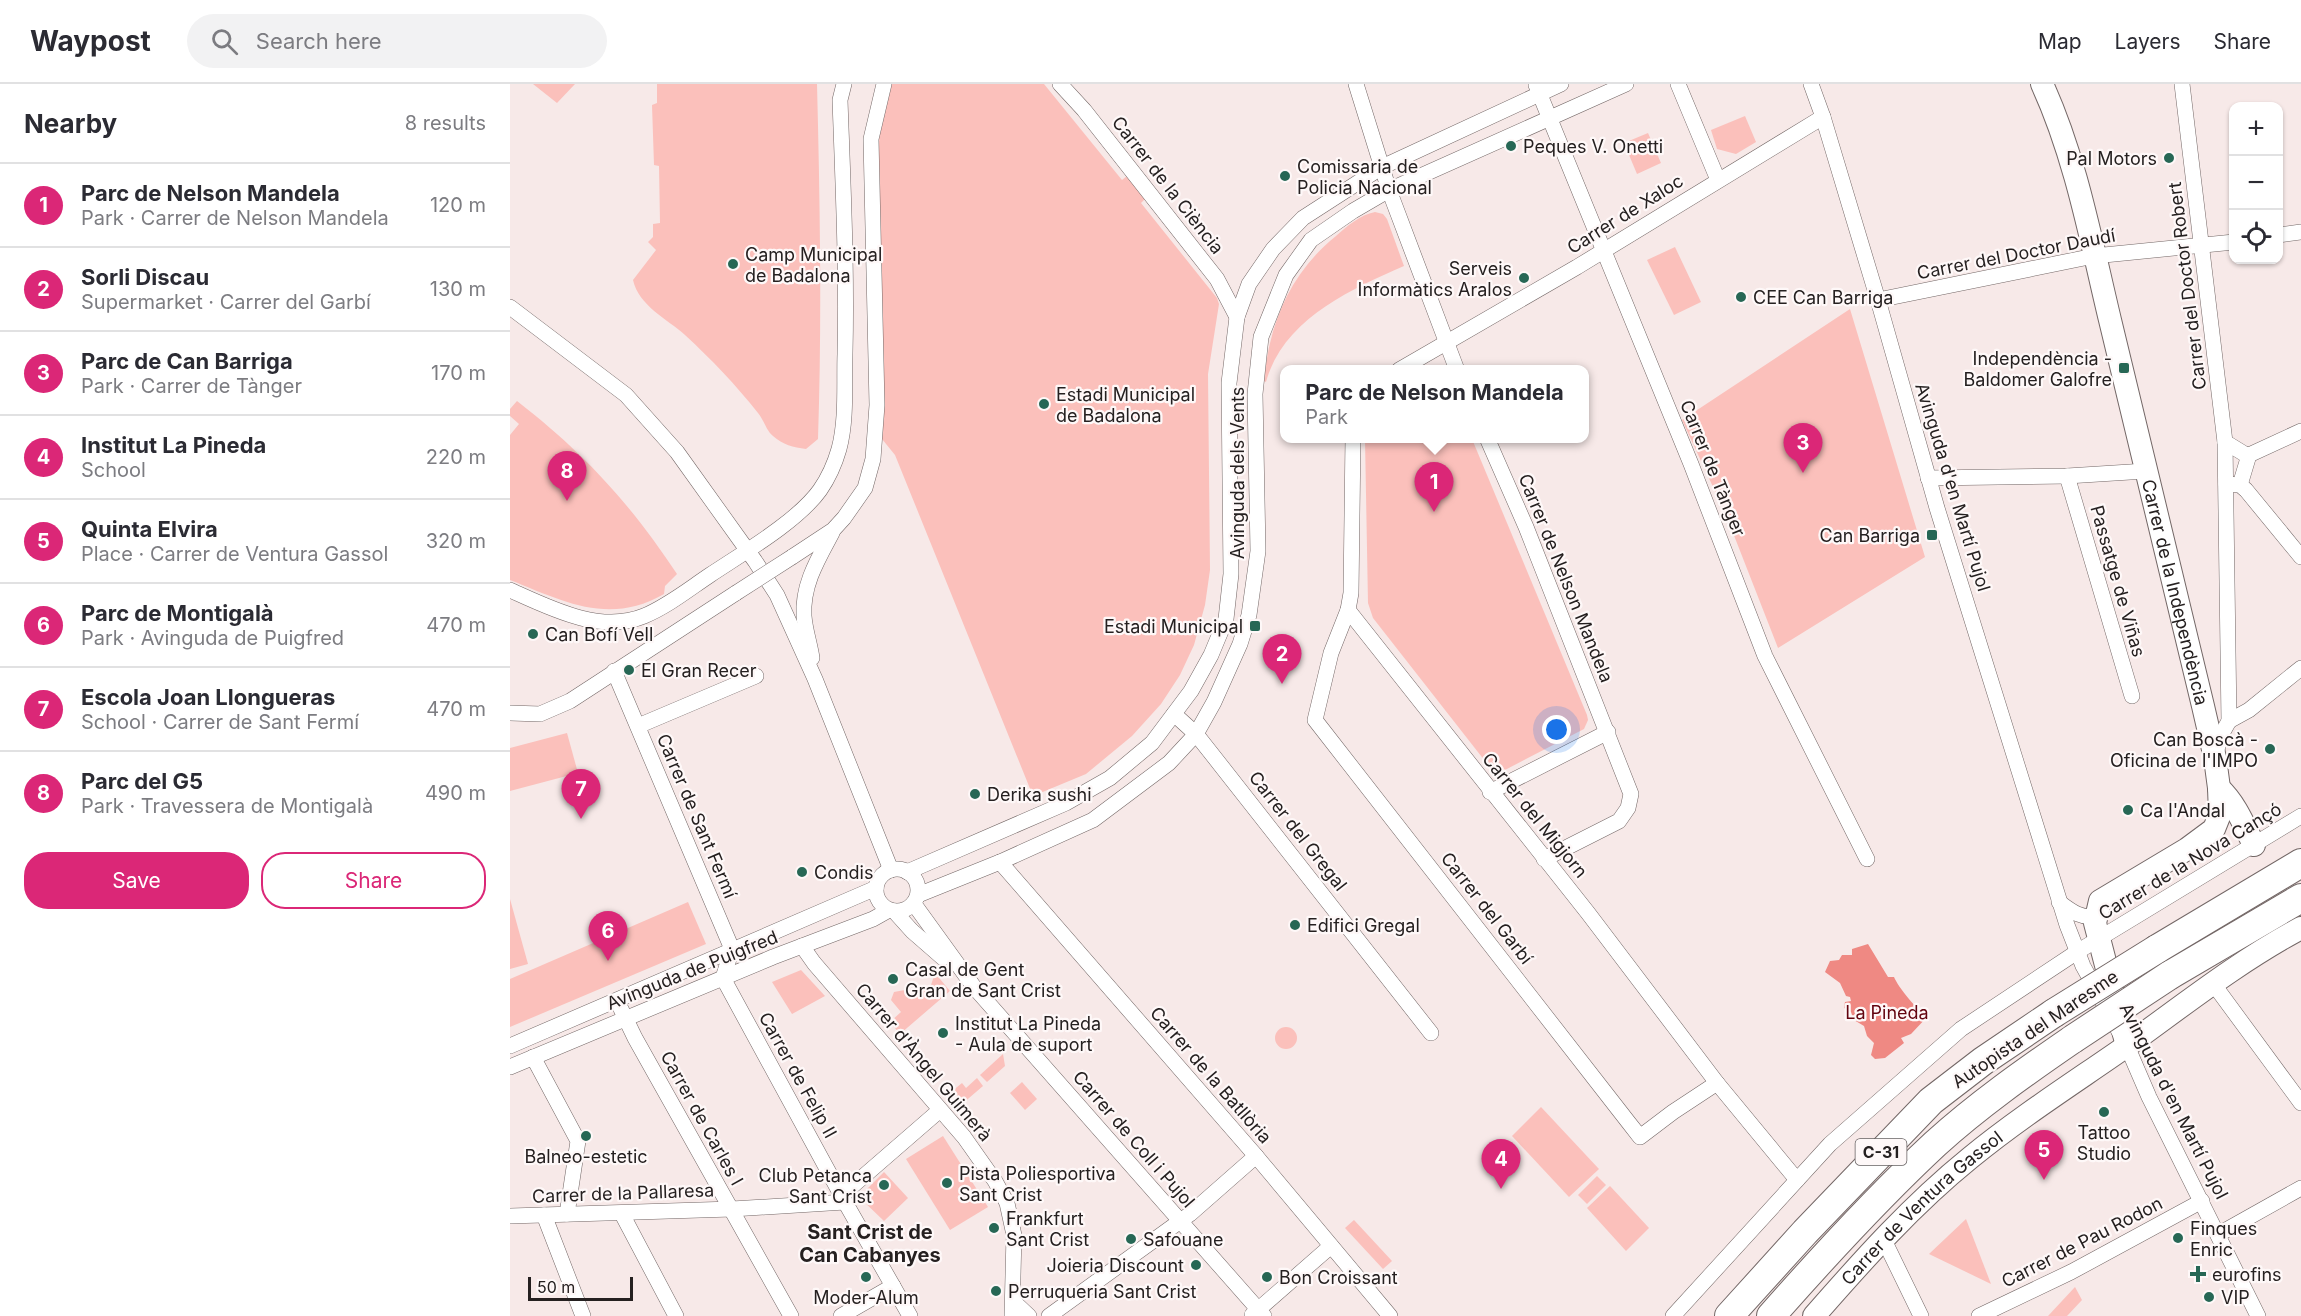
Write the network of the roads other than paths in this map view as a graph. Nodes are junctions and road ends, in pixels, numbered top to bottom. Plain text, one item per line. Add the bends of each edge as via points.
1 (844, 84) edge
2 (884, 84) edge
3 (1060, 84) edge
4 (1356, 84) edge
5 (1561, 84) edge
6 (1626, 84) edge
7 (1678, 84) edge
8 (1811, 84) edge
9 (2042, 84) edge
10 (2182, 84) edge
11 (1538, 89) edge
12 (1823, 117) junction
13 (1551, 119) junction
14 (1382, 167) junction
15 (1718, 180) junction
16 (1389, 190) junction
17 (2301, 232) edge
18 (2283, 234) edge
19 (2229, 243) edge
20 (2202, 246) junction
21 (1604, 250) junction
22 (2094, 256) junction
23 (1878, 300) junction
24 (510, 307) edge
25 (1237, 317) junction
26 (1445, 342) junction
27 (1406, 365) edge
28 (1455, 365) edge
29 (2301, 431) edge
30 (2225, 442) junction
31 (1353, 443) edge
32 (1489, 443) edge
33 (2249, 454) junction
34 (2146, 471) junction
35 (2067, 476) junction
36 (1928, 478) junction
37 (2233, 485) junction
38 (833, 530) junction
39 (745, 550) junction
40 (2300, 555) edge
41 (510, 590) edge
42 (1348, 610) junction
43 (2301, 668) edge
44 (614, 671) junction
45 (756, 676) dead end
46 (815, 679) junction
47 (2132, 696) dead end
48 (510, 712) edge
49 (1174, 714) junction
50 (2229, 721) junction
51 (638, 726) junction
52 (1608, 732) junction
53 (1196, 734) junction
54 (2215, 758) junction
55 (2219, 788) junction
56 (1490, 792) junction
57 (2301, 816) edge
58 (2254, 845) junction
59 (1544, 860) junction
60 (1867, 860) dead end
61 (1000, 862) junction
62 (2301, 863) edge
63 (891, 870) junction
64 (908, 872) junction
65 (876, 888) junction
66 (2301, 898) edge
67 (916, 899) junction
68 (2060, 902) junction
69 (891, 911) junction
70 (2096, 916) junction
71 (873, 919) junction
72 (2301, 928) edge
73 (912, 931) junction
74 (2099, 939) junction
75 (802, 946) junction
76 (732, 949) junction
77 (2077, 952) junction
78 (723, 978) junction
79 (2212, 982) junction
80 (974, 987) junction
81 (618, 1000) junction
82 (625, 1018) junction
83 (1431, 1033) dead end
84 (510, 1046) edge
85 (2127, 1046) junction
86 (533, 1057) junction
87 (510, 1067) edge
88 (1716, 1083) junction
89 (2301, 1103) edge
90 (940, 1110) junction
91 (1256, 1156) junction
92 (1797, 1180) junction
93 (2301, 1188) edge
94 (844, 1198) junction
95 (2202, 1200) junction
96 (732, 1209) junction
97 (567, 1214) junction
98 (622, 1214) junction
99 (544, 1215) junction
100 (510, 1216) edge
101 (1180, 1221) junction
102 (2218, 1234) junction
103 (1882, 1238) junction
104 (1331, 1246) junction
105 (893, 1286) junction
106 (1012, 1309) edge
107 (1258, 1314) edge
108 (583, 1316) edge
109 (676, 1316) edge
110 (791, 1316) edge
111 (841, 1316) edge
112 (910, 1316) edge
113 (1029, 1316) edge
114 (1049, 1316) edge
115 (1390, 1316) edge
116 (1673, 1316) edge
117 (1729, 1316) edge
118 (1771, 1316) edge
119 (1814, 1316) edge
120 (1922, 1316) edge
121 (1979, 1316) edge
122 (2258, 1316) edge

1 - 39 street via 840,100 845,330 839,448 828,477 808,504
2 - 38 street via 871,139 876,438 865,488
3 - 25 street, Carrer de la Ciència via 1217,279
4 - 14 street
5 - 11 street, Avinguda dels Vents
6 - 13 street, Avinguda dels Vents
7 - 15 street
8 - 12 street, Avinguda d'en Martí Pujol
9 - 22 street, Carrer de la Independència via 2066,149
10 - 20 street, Carrer del Doctor Robert
11 - 13 street, Carrer de Tànger
11 - 14 street, Avinguda dels Vents
12 - 15 street, Carrer de Xaloc
12 - 23 street, Avinguda d'en Martí Pujol
13 - 16 street, Avinguda dels Vents
13 - 21 street, Carrer de Tànger
14 - 16 street
14 - 25 street, Avinguda dels Vents via 1303,218 1273,249 1249,284
15 - 21 street, Carrer de Xaloc
16 - 26 street
16 - 53 street, Avinguda dels Vents via 1311,240 1286,275 1261,337 1255,394 1258,551 1249,615 1240,644
17 - 18 street
19 - 20 street, Carrer del Doctor Daudí
20 - 22 street, Carrer del Doctor Daudí
20 - 30 street, Carrer del Doctor Robert
21 - 26 street, Carrer de Xaloc
21 - 60 street, Carrer de Tànger via 1765,656
22 - 23 street, Carrer del Doctor Daudí
22 - 34 street, Carrer de la Independència
23 - 36 street, Avinguda d'en Martí Pujol
24 - 39 street via 626,395 677,452
25 - 49 street, Avinguda dels Vents via 1229,383 1231,574 1226,619 1195,685
26 - 27 street
26 - 28 street
29 - 33 street
30 - 33 street
30 - 37 street, Carrer del Doctor Robert
31 - 42 street
32 - 52 street, Carrer de Nelson Mandela
33 - 37 street
34 - 35 street
34 - 54 street, Carrer de la Independència
35 - 36 street
35 - 47 street, Passatge de Viñas
36 - 68 street, Avinguda d'en Martí Pujol
37 - 40 street
37 - 50 street, Carrer del Doctor Robert
38 - 44 street, bridge
38 - 46 street via 807,588 804,616
39 - 41 street via 660,608 631,620 604,622 578,617
39 - 46 street via 777,595
42 - 56 street, Carrer del Migjorn
42 - 88 street, Carrer del Garbí via 1331,653 1315,720 1640,1137
43 - 50 street
44 - 48 street via 570,701 540,714
44 - 51 street, Carrer de Sant Fermí
45 - 51 street
46 - 63 street
49 - 53 street, Carrer del Gregal
49 - 64 street, Avinguda dels Vents via 1152,742 1110,778 1066,803
50 - 54 street
51 - 76 street, Carrer de Sant Fermí
52 - 56 street
52 - 59 street, Carrer de Nelson Mandela via 1632,794 1628,808 1619,821
53 - 61 street, Avinguda dels Vents via 1169,763 1093,820
53 - 83 street, Carrer del Gregal
54 - 55 street, Carrer de la Independència
55 - 58 street via 2234,806
55 - 70 street, Carrer de la Independència via 2220,813 2214,829 2100,900
56 - 59 street, Carrer del Migjorn
57 - 58 street, Carrer de la Nova Cançó
58 - 74 street, Carrer de la Nova Cançó
59 - 88 street, Carrer del Migjorn
61 - 67 street, Avinguda dels Vents
61 - 91 street, Carrer de la Batllòria
62 - 117 highway, Autopista del Maresme / C-31, bridge via 2157,949 1983,1061 1931,1101
63 - 64 street
63 - 65 street via 881,877
64 - 67 street via 916,882
65 - 69 street via 879,900
65 - 76 street, Avinguda de Puigfred
66 - 118 highway, Autopista del Maresme / C-31, bridge via 2170,975 2009,1083 1935,1144 1835,1243
67 - 69 street via 902,911
67 - 80 street, Carrer de Coll i Pujol
68 - 70 street via 2074,913
68 - 77 street, Avinguda d'en Martí Pujol
69 - 71 street, Avinguda de Puigfred
69 - 73 street, Carrer de Coll i Pujol
70 - 74 street
71 - 73 street, Carrer de Coll i Pujol
71 - 75 street, Avinguda de Puigfred
72 - 79 street, Carrer de Ventura Gassol
73 - 80 street, Carrer de Coll i Pujol
74 - 77 street, Carrer de la Nova Cançó
74 - 85 street
75 - 78 street, Avinguda de Puigfred
75 - 90 street, Carrer d'Àngel Guimerà
76 - 78 street
76 - 81 street, Avinguda de Puigfred
77 - 85 street, Avinguda d'en Martí Pujol
77 - 92 street, Carrer de la Nova Cançó via 1960,1029 1830,1144
78 - 82 street, Avinguda de Puigfred
78 - 94 street, Carrer de Felip II
79 - 85 street, Carrer de Ventura Gassol
79 - 89 street
80 - 101 street, Carrer de Coll i Pujol
81 - 82 street, Carrer de Carles I
81 - 84 street, Avinguda de Puigfred
82 - 86 street, Avinguda de Puigfred
82 - 96 street, Carrer de Carles I
85 - 95 street, Avinguda d'en Martí Pujol
85 - 103 street, Carrer de Ventura Gassol via 1969,1158
86 - 87 street, Avinguda de Puigfred
86 - 97 street via 578,1141
88 - 92 street, Carrer del Migjorn
90 - 94 street
90 - 106 street, Carrer d'Àngel Guimerà via 985,1163 1007,1203 1014,1235
91 - 101 street
91 - 104 street, Carrer de la Batllòria
92 - 116 street, Carrer de la Nova Cançó
93 - 102 street
94 - 96 street, Carrer de la Pallaresa
94 - 105 street, Carrer de Felip II
95 - 102 street, Avinguda d'en Martí Pujol
95 - 121 street, Carrer de Pau Rodon via 2071,1272
96 - 98 street, Carrer de la Pallaresa
96 - 110 street, Carrer de Carles I
97 - 98 street, Carrer de la Pallaresa
97 - 99 street, Carrer de la Pallaresa
98 - 109 street
99 - 100 street, Carrer de la Pallaresa
99 - 108 street
101 - 107 street, Carrer de Coll i Pujol
101 - 114 street
102 - 122 street, Avinguda d'en Martí Pujol
103 - 119 street, Carrer de Ventura Gassol
103 - 120 street
104 - 107 street
104 - 115 street, Carrer de la Batllòria
105 - 111 street
105 - 112 street, Carrer de Felip II
106 - 113 street

